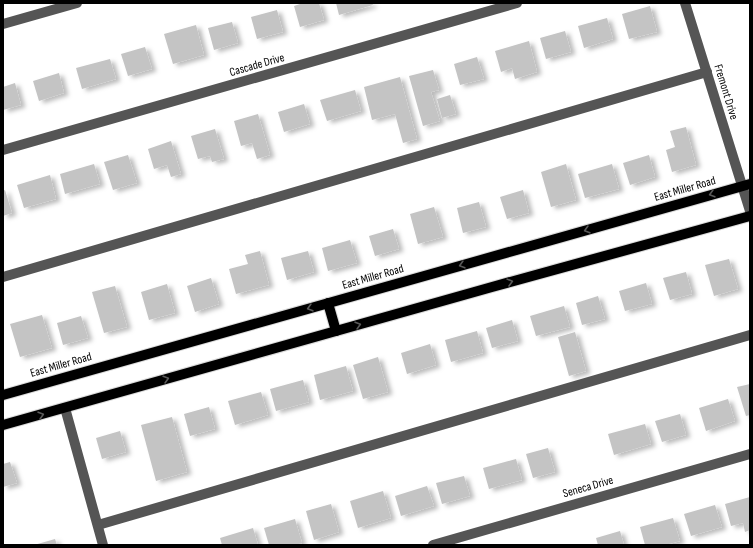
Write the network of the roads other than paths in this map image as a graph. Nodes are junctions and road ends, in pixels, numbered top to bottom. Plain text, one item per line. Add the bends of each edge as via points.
1 (77, 3) edge
2 (517, 3) edge
3 (685, 3) edge
4 (3, 24) edge
5 (707, 72) junction
6 (3, 150) edge
7 (746, 185) edge
8 (750, 211) edge
9 (750, 216) edge
10 (3, 277) edge
11 (328, 303) junction
12 (336, 331) junction
13 (750, 335) edge
14 (3, 395) edge
15 (65, 408) junction
16 (3, 425) edge
17 (750, 454) edge
18 (98, 525) junction
19 (104, 545) edge
20 (433, 545) edge

1 - 4 street
2 - 6 street, Cascade Drive
3 - 5 street, Fremont Drive
5 - 7 street, Fremont Drive
5 - 10 street
7 - 8 street, Fremont Drive
7 -> 11 main road, East Miller Road
12 -> 9 main road
11 - 12 main road
11 -> 14 main road, East Miller Road
15 -> 12 main road
13 - 18 street
16 -> 15 main road
15 - 18 street
17 - 20 street, Seneca Drive
18 - 19 street

